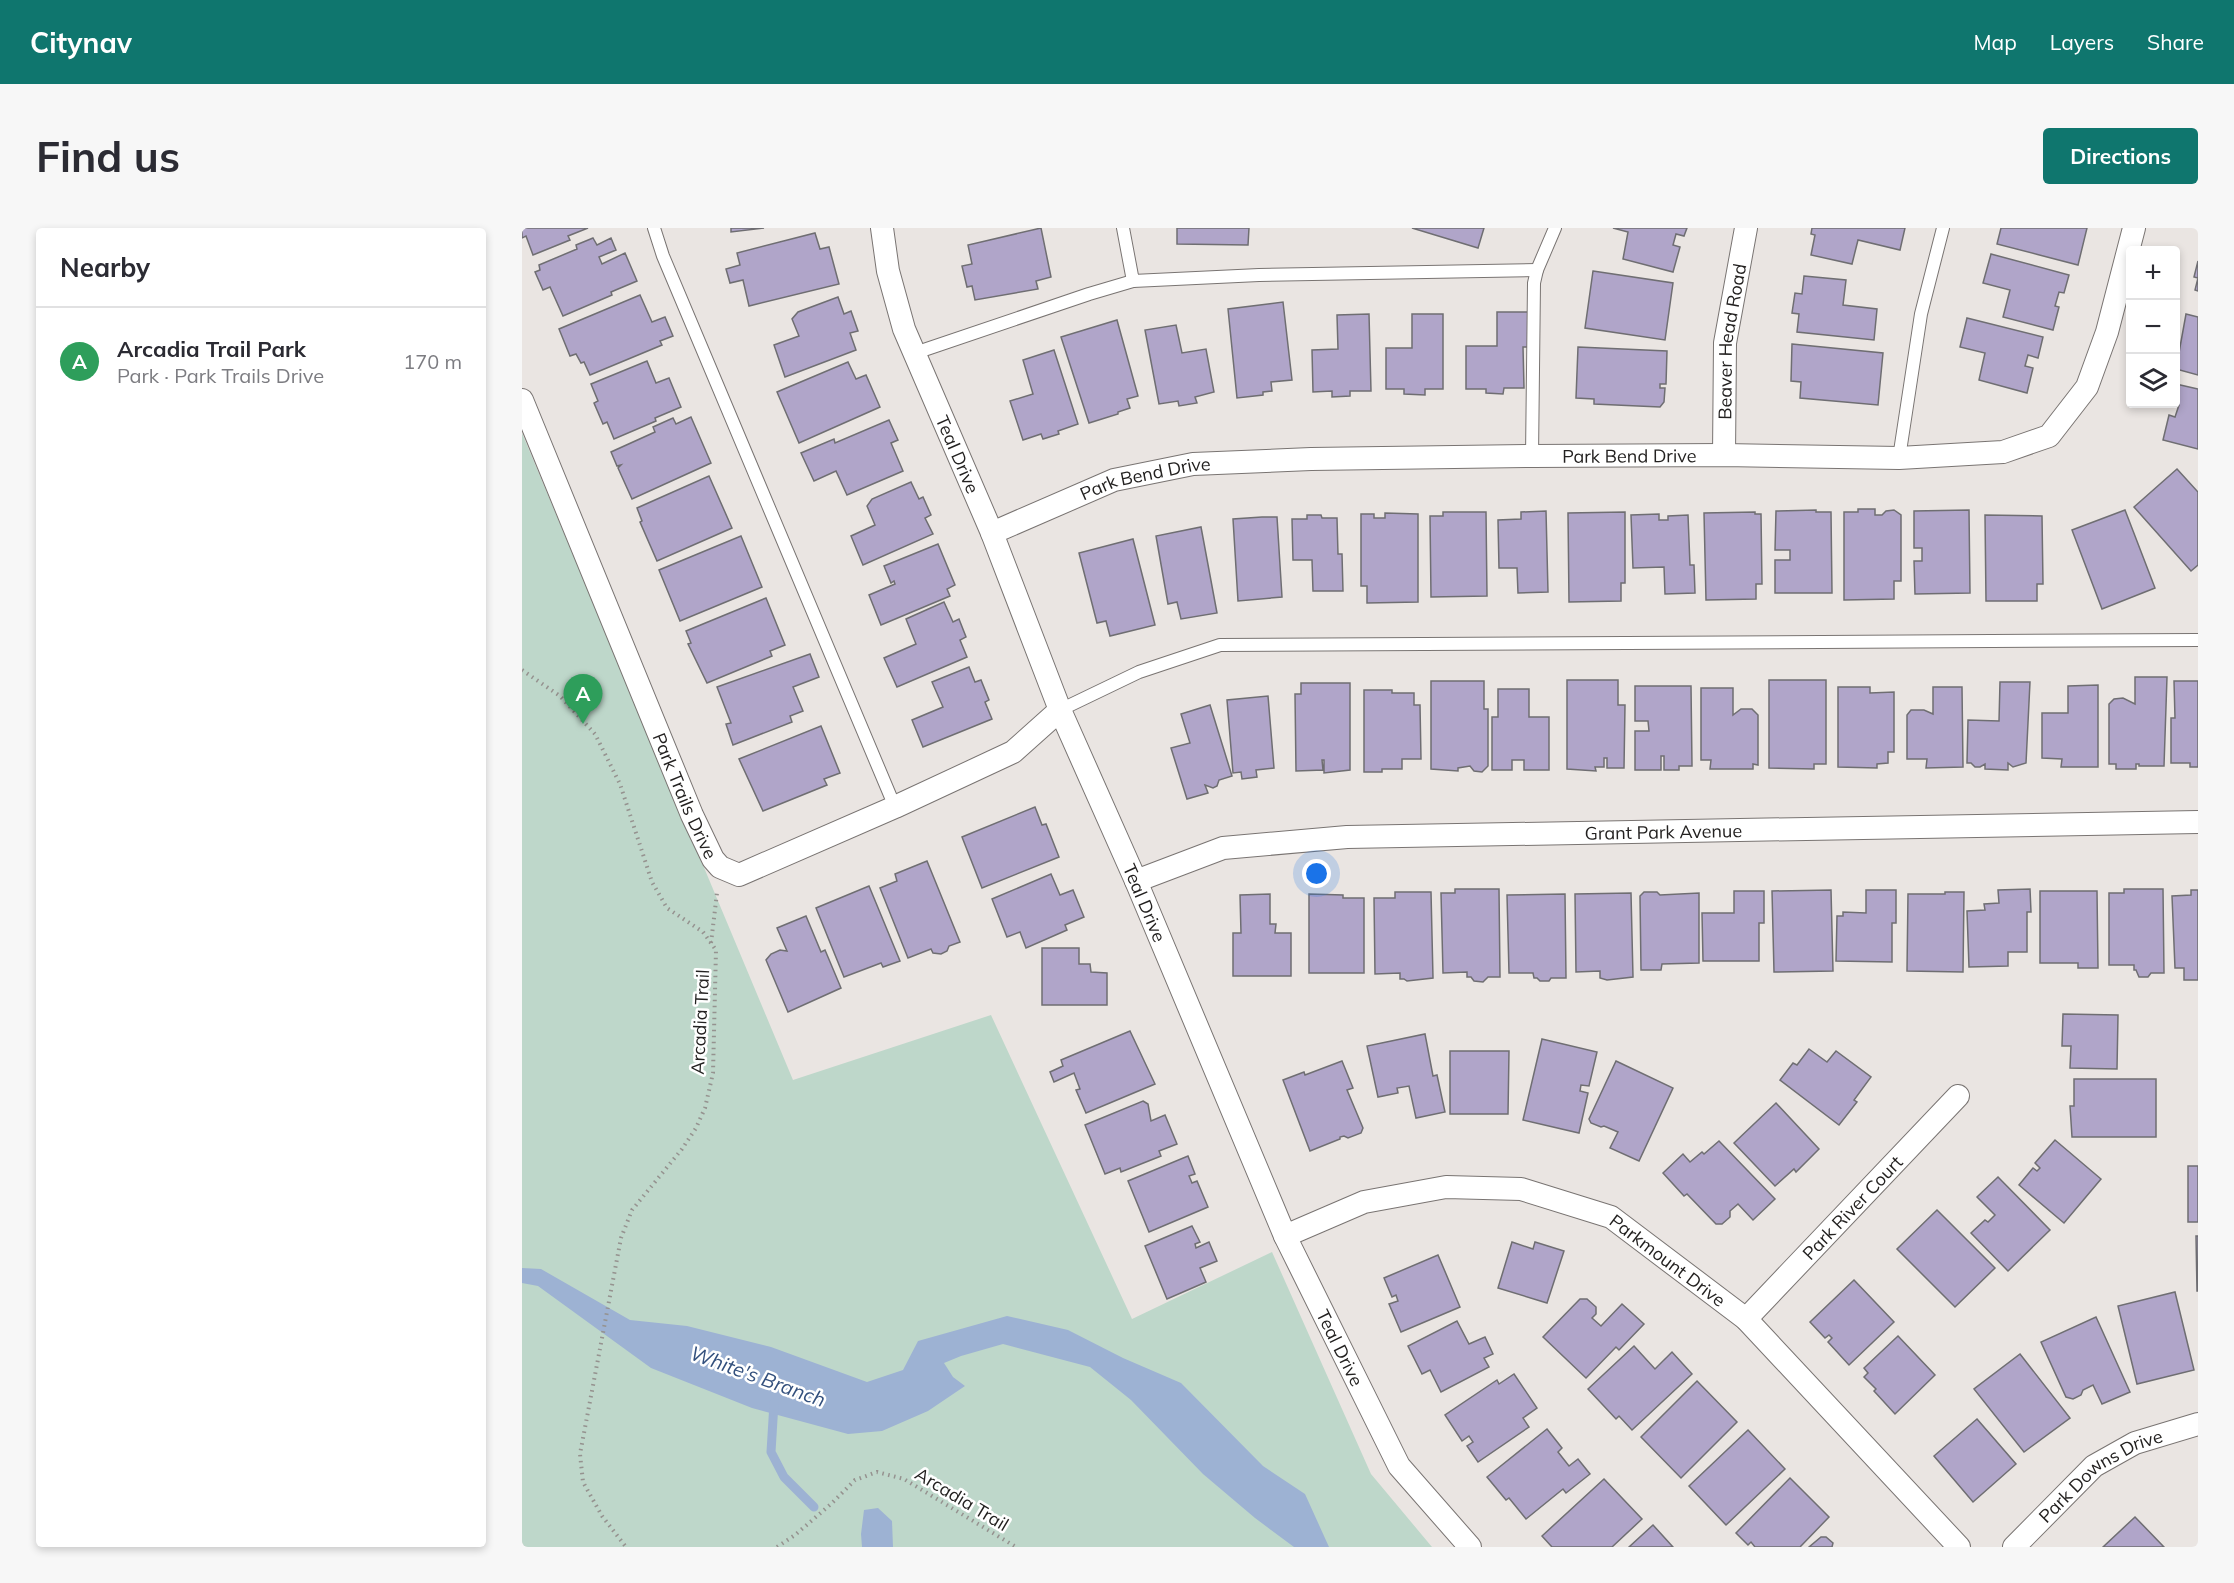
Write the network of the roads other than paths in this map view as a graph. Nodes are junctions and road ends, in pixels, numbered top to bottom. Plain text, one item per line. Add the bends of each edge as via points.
1 (654, 228) edge
2 (882, 228) edge
3 (1123, 228) edge
4 (1555, 228) edge
5 (1746, 228) edge
6 (1943, 228) edge
7 (2134, 228) edge
8 (1538, 270) junction
9 (1133, 281) junction
10 (915, 353) junction
11 (522, 399) edge
12 (1724, 455) junction
13 (1532, 456) junction
14 (1899, 458) junction
15 (992, 533) junction
16 (2198, 640) edge
17 (1060, 710) junction
18 (895, 807) junction
19 (2198, 822) edge
20 (1136, 881) junction
21 (1958, 1096) dead end
22 (1285, 1236) junction
23 (1746, 1319) junction
24 (2198, 1424) edge
25 (1470, 1547) edge
26 (1959, 1547) edge
27 (2014, 1547) edge

1 - 18 lane
2 - 10 street, Teal Drive via 888,271
3 - 9 lane
4 - 8 lane
5 - 12 street, Beaver Head Road via 1725,343
6 - 14 lane via 1921,314
7 - 14 street, Park Bend Drive via 2107,332 2087,387 2049,436 2003,452
8 - 9 lane
8 - 13 lane via 1534,284
9 - 10 lane
10 - 15 street, Teal Drive
11 - 18 street, Park Trails Drive via 692,815 720,867 739,875
12 - 13 street, Park Bend Drive
12 - 14 street, Park Bend Drive
13 - 15 street, Park Bend Drive via 1193,464 1114,480
15 - 17 street, Teal Drive
16 - 17 lane via 1220,645 1139,672
17 - 18 street, Park Trails Drive via 1013,752
17 - 20 street, Teal Drive
19 - 20 street, Grant Park Avenue via 1347,837 1223,848
20 - 22 street, Teal Drive
21 - 23 street, Park River Court
22 - 23 street, Parkmount Drive via 1364,1202 1446,1187 1521,1189 1611,1217
22 - 25 street, Teal Drive via 1399,1466
23 - 26 street, Parkmount Drive
24 - 27 street, Park Downs Drive via 2135,1443 2094,1466

